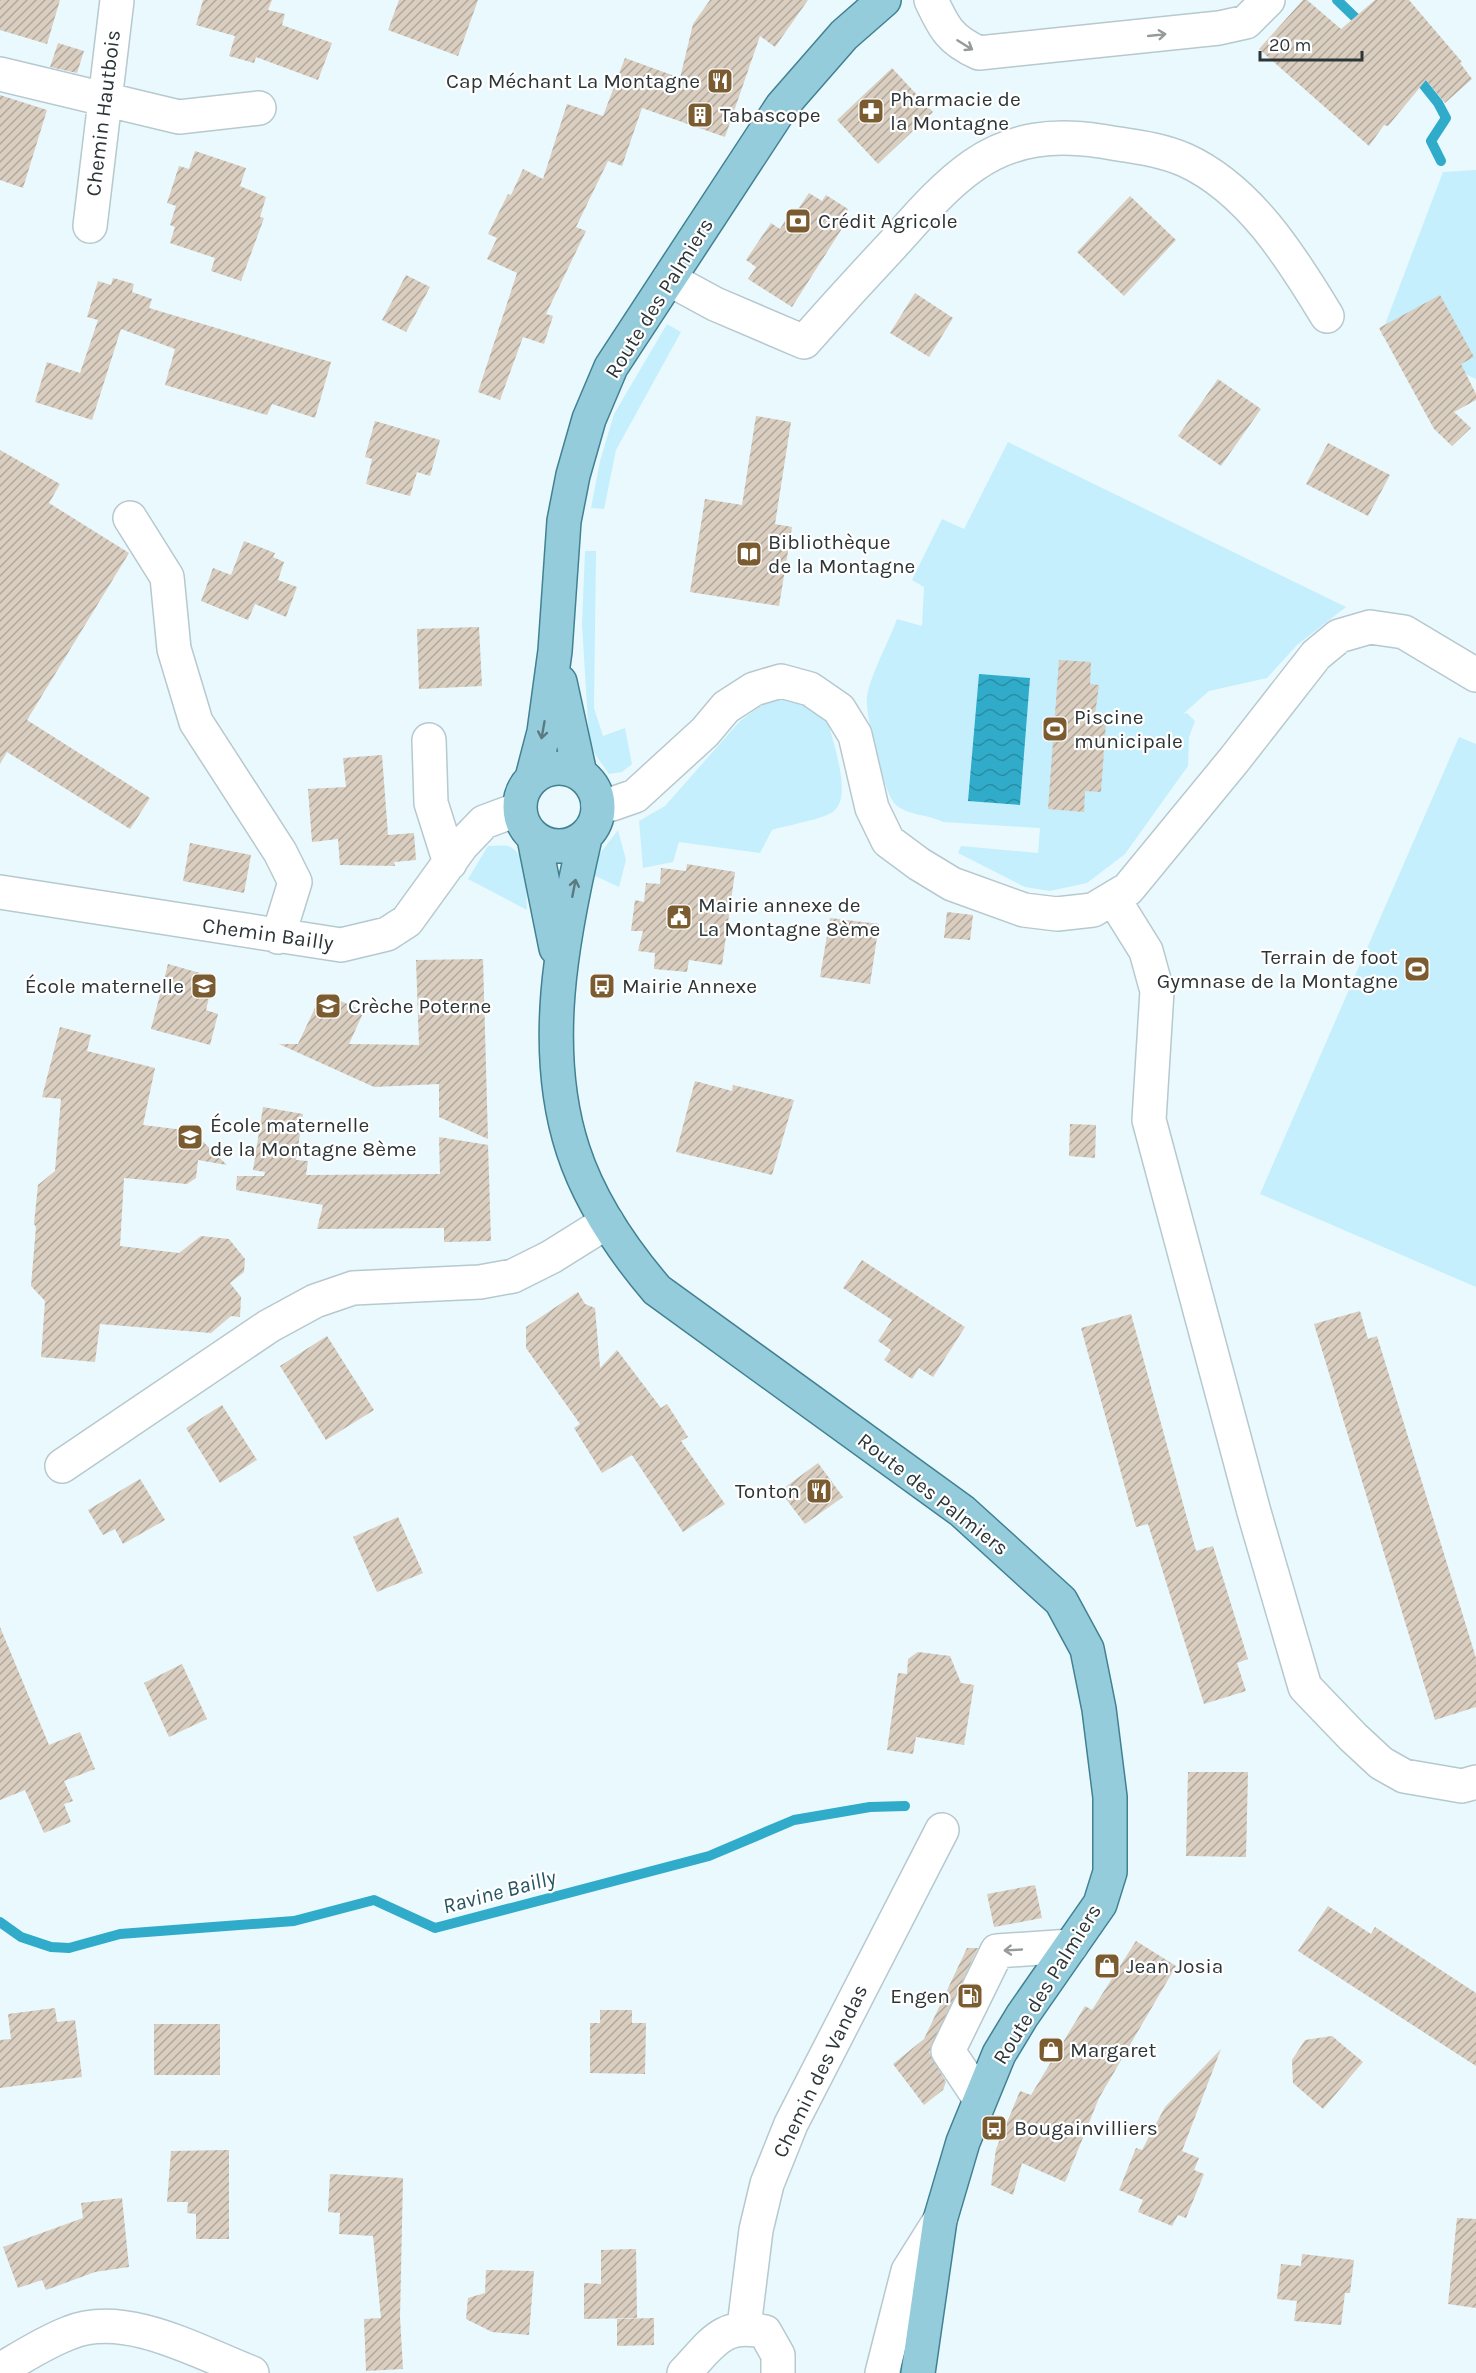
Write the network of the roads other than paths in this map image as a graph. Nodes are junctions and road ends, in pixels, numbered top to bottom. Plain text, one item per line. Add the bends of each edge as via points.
1 (117, 0) edge
2 (884, 0) edge
3 (931, 0) edge
4 (1269, 0) edge
5 (0, 74) edge
6 (104, 100) junction
7 (259, 108) dead end
8 (90, 226) dead end
9 (669, 279) junction
10 (1327, 316) dead end
11 (129, 518) dead end
12 (555, 651) junction
13 (1476, 675) edge
14 (429, 740) dead end
15 (580, 774) junction
16 (532, 778) junction
17 (598, 805) junction
18 (519, 809) junction
19 (534, 838) junction
20 (585, 838) junction
21 (450, 863) junction
22 (0, 892) edge
23 (1113, 898) junction
24 (278, 937) junction
25 (559, 966) junction
26 (607, 1222) junction
27 (62, 1466) dead end
28 (1476, 1782) edge
29 (942, 1830) dead end
30 (1071, 1946) junction
31 (980, 2099) junction
32 (940, 2220) junction
33 (744, 2327) junction
34 (0, 2370) edge
35 (252, 2373) edge
36 (684, 2373) edge
37 (778, 2373) edge
38 (882, 2373) edge
39 (918, 2373) edge

1 - 6 street, Chemin Hautbois
2 - 9 main road, Route des Palmiers via 844,35 782,106
3 -> 4 street via 944,29 962,46 979,53 1219,28 1246,22
5 - 6 street
6 - 7 street via 179,117
6 - 8 street, Chemin Hautbois
9 - 10 street via 715,304 804,342 923,211 973,165 1023,141 1074,137 1154,150 1185,160 1218,180 1270,233
9 - 12 main road, Route des Palmiers via 611,367 589,419 563,527
11 - 24 street via 167,577 174,649 196,722 280,852 295,882
12 - 15 main road, Route des Palmiers
12 -> 16 main road, Route des Palmiers via 544,732
13 - 23 street via 1404,632 1370,627 1339,636 1316,655 1128,889
14 - 21 street via 431,803
15 - 16 main road via 568,768 555,768
15 - 17 main road via 595,792
16 - 18 main road via 520,798
17 - 20 main road via 595,823
17 - 23 street via 635,796 726,708 753,689 782,681 810,689 839,709 855,735 872,808 888,841 919,864 952,884 1024,910 1057,914 1093,910
18 - 19 main road via 526,831
18 - 21 street, Chemin Bailly via 484,822
19 - 20 main road via 559,847
19 - 25 main road, Route des Palmiers
25 -> 20 main road, Route des Palmiers
21 - 24 street, Chemin Bailly via 407,921 387,934 341,945
22 - 24 street, Chemin Bailly
23 - 28 street via 1146,951 1157,991 1149,1120 1305,1687 1381,1763 1404,1776 1462,1786
25 - 26 main road, Route des Palmiers via 558,1068 564,1113 573,1150
26 - 27 street via 513,1276 480,1282 353,1288 315,1301 270,1326
26 - 30 main road, Route des Palmiers via 626,1253 657,1290 962,1511 1061,1601 1087,1649 1110,1797 1110,1872 1100,1904
29 - 33 street, Chemin des Vandas via 790,2124 767,2184 756,2230
30 - 31 main road, Route des Palmiers via 999,2054
30 -> 31 street via 997,1951 948,2051
31 - 32 main road, Route des Palmiers
32 - 38 street via 908,2271
32 - 39 main road, Route des Palmiers
33 - 36 street via 722,2335
33 - 37 street via 765,2332 778,2355
34 - 35 street via 70,2332 106,2325 135,2327

